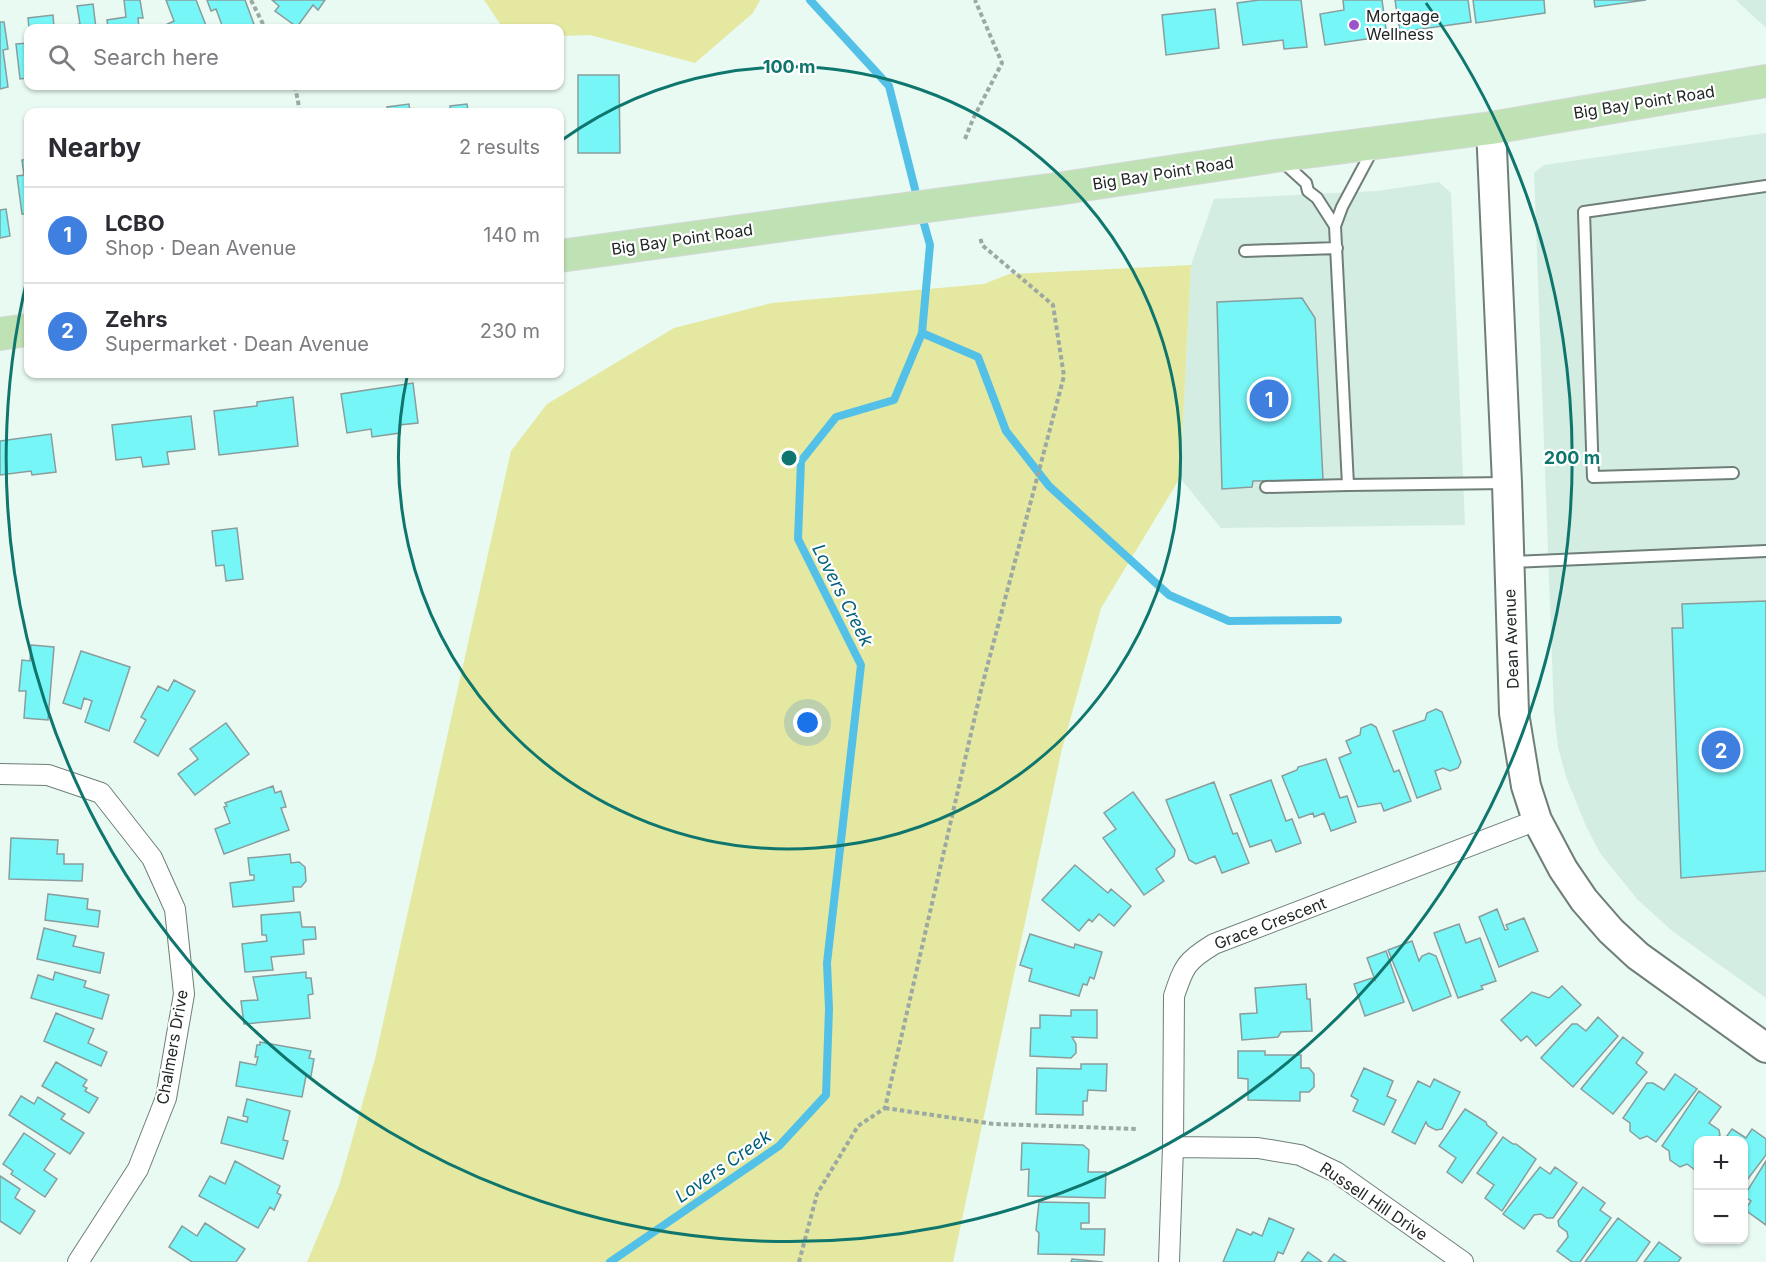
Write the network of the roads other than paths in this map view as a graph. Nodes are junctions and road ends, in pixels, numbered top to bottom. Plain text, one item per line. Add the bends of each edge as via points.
1 (1766, 81) edge
2 (1491, 128) junction
3 (1376, 144) junction
4 (1275, 156) junction
5 (1766, 186) edge
6 (1335, 226) junction
7 (1337, 248) junction
8 (1245, 251) dead end
9 (564, 255) edge
10 (24, 331) edge
11 (0, 334) edge
12 (1732, 473) dead end
13 (1507, 483) junction
14 (1348, 485) junction
15 (1266, 487) dead end
16 (1766, 551) edge
17 (1508, 562) junction
18 (0, 774) edge
19 (1537, 820) junction
20 (1766, 1048) edge
21 (1173, 1147) junction
22 (78, 1262) edge
23 (1169, 1262) edge
24 (1463, 1262) edge

1 - 2 main road, Big Bay Point Road
2 - 3 main road, Big Bay Point Road
2 - 13 street, Dean Avenue
3 - 4 main road, Big Bay Point Road
3 - 6 lane
4 - 6 lane via 1306,183
4 - 9 main road, Big Bay Point Road, bridge
5 - 12 lane via 1584,212 1593,477
6 - 7 lane
7 - 8 lane
7 - 14 lane
10 - 11 main road
13 - 14 lane
13 - 17 street, Dean Avenue
14 - 15 lane
16 - 17 lane
17 - 19 street, Dean Avenue via 1514,713 1526,786
18 - 22 street, Chalmers Drive via 48,775 100,793 152,858 175,909 184,994 166,1098 138,1169
19 - 20 street, Dean Avenue via 1563,869 1611,931 1638,956
19 - 21 street, Grace Crescent via 1214,944 1193,956 1181,974 1174,996
21 - 23 street, Grace Crescent
21 - 24 street, Russell Hill Drive via 1258,1148 1300,1155 1336,1172

